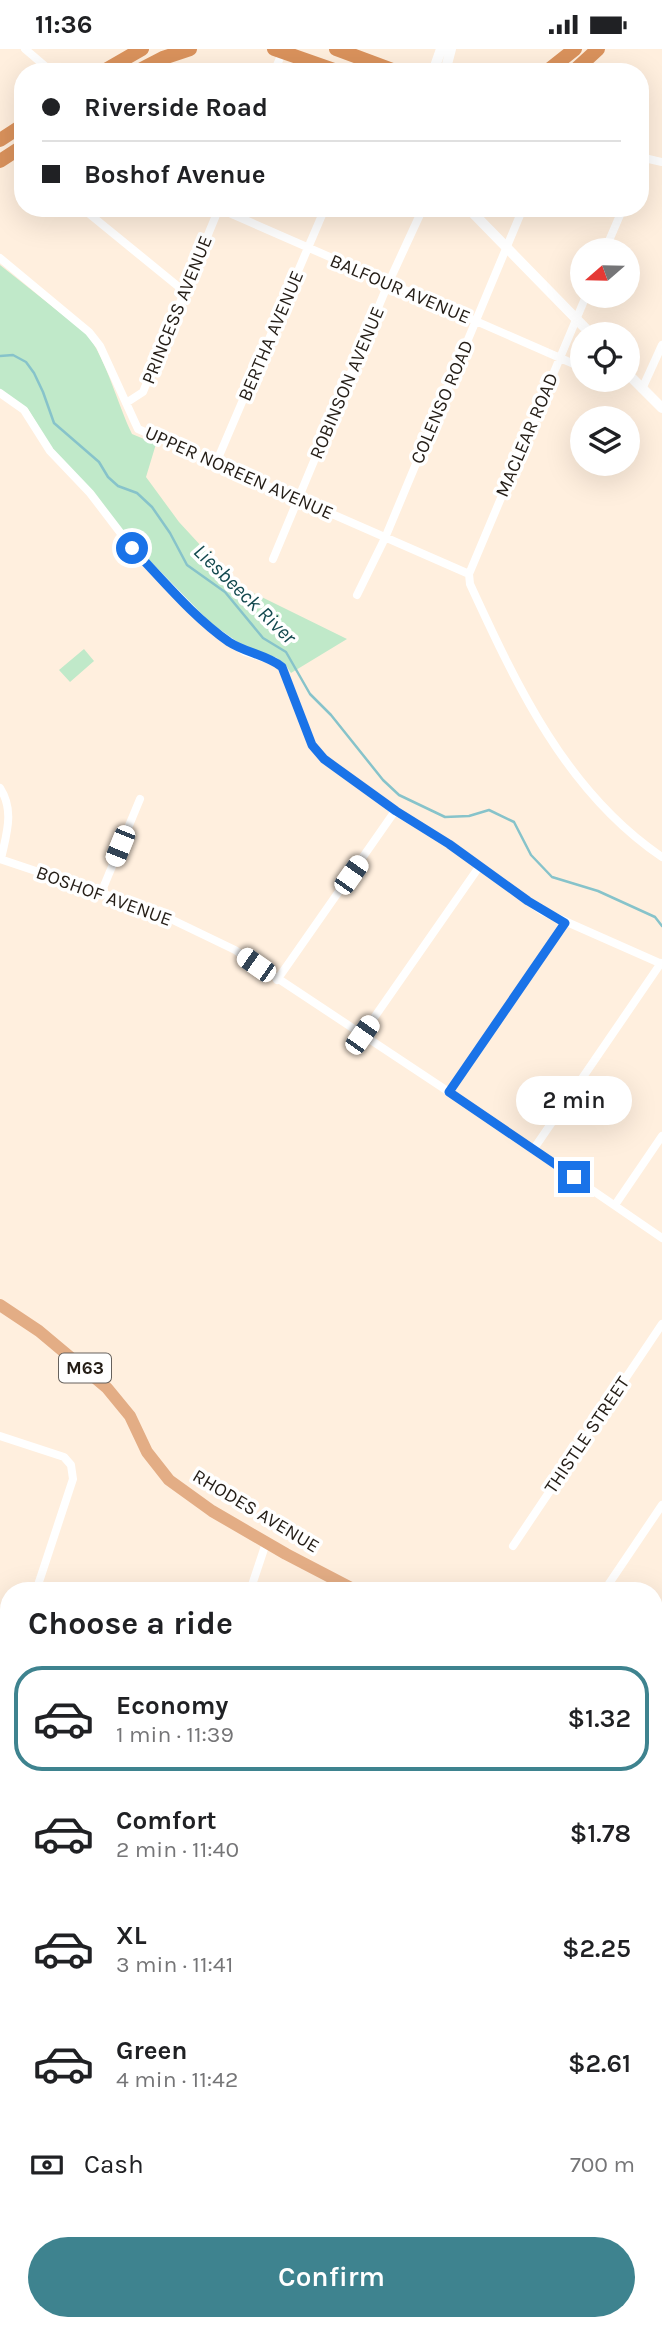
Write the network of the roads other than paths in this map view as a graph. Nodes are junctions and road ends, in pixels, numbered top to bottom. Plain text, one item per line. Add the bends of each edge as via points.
1 (25, 49) edge
2 (142, 49) edge
3 (190, 49) edge
4 (336, 49) edge
5 (575, 49) edge
6 (598, 49) edge
7 (278, 50) edge
8 (41, 63) edge
9 (118, 63) edge
10 (153, 63) edge
11 (315, 63) edge
12 (374, 63) edge
13 (557, 63) edge
14 (583, 63) edge
15 (93, 217) edge
16 (215, 217) edge
17 (239, 217) edge
18 (321, 217) edge
19 (419, 217) edge
20 (477, 217) edge
21 (519, 217) edge
22 (619, 217) edge
23 (610, 238) edge
24 (507, 248) junction
25 (308, 249) junction
26 (0, 258) edge
27 (388, 284) junction
28 (185, 292) junction
29 (581, 308) edge
30 (576, 319) junction
31 (475, 321) junction
32 (579, 322) edge
33 (662, 345) edge
34 (560, 358) junction
35 (570, 362) edge
36 (642, 389) joint
37 (0, 393) edge
38 (126, 403) junction
39 (662, 408) edge
40 (216, 463) junction
41 (298, 499) junction
42 (385, 538) junction
43 (273, 559) dead end
44 (469, 574) junction
45 (357, 595) dead end
46 (0, 788) edge
47 (140, 799) dead end
48 (396, 811) junction
49 (662, 857) edge
50 (0, 859) edge
51 (480, 867) junction
52 (101, 893) junction
53 (565, 923) junction
54 (662, 964) edge
55 (277, 980) junction
56 (362, 1035) junction
57 (449, 1092) junction
58 (662, 1136) edge
59 (533, 1150) junction
60 (615, 1205) junction
61 (662, 1238) edge
62 (0, 1305) edge
63 (662, 1324) edge
64 (0, 1436) edge
65 (662, 1505) edge
66 (266, 1543) junction
67 (513, 1546) dead end
68 (39, 1582) edge
69 (253, 1582) edge
70 (340, 1582) edge
71 (610, 1582) edge

1 - 8 street
2 - 9 highway
3 - 10 highway
4 - 12 highway
5 - 13 highway
6 - 14 highway
7 - 11 highway
15 - 28 street
16 - 28 street, PRINCESS AVENUE
17 - 25 street, BALFOUR AVENUE
18 - 25 street, BERTHA AVENUE
19 - 27 street, ROBINSON AVENUE
20 - 24 street
21 - 24 street, COLENSO ROAD
22 - 23 street
24 - 30 street
24 - 31 street, COLENSO ROAD
25 - 27 street, BALFOUR AVENUE
25 - 40 street, BERTHA AVENUE
26 - 38 street, UPPER NOREEN AVENUE via 89,332
27 - 31 street, BALFOUR AVENUE
27 - 41 street, ROBINSON AVENUE
28 - 38 street, PRINCESS AVENUE via 144,392
29 - 30 street, MACLEAR ROAD
30 - 32 street
30 - 34 street, MACLEAR ROAD
31 - 34 street, BALFOUR AVENUE
31 - 42 street, COLENSO ROAD
33 - 36 street
34 - 35 street, BALFOUR AVENUE
34 - 44 street, MACLEAR ROAD
36 - 39 street
37 - 48 street via 24,410 50,451 132,548 208,626 245,652 282,667 316,752
38 - 40 street, UPPER NOREEN AVENUE via 138,429
40 - 41 street, UPPER NOREEN AVENUE
41 - 42 street, UPPER NOREEN AVENUE
41 - 43 street, ROBINSON AVENUE
42 - 44 street, UPPER NOREEN AVENUE
42 - 45 street, COLENSO ROAD
44 - 49 street via 495,639 544,731 606,809
46 - 50 street via 9,824
47 - 52 street
48 - 51 street
48 - 55 street
50 - 52 street, BOSHOF AVENUE
51 - 53 street
51 - 56 street
52 - 55 street, BOSHOF AVENUE via 152,910 228,947
53 - 54 street
53 - 57 street
54 - 59 street
55 - 56 street, BOSHOF AVENUE
56 - 57 street, BOSHOF AVENUE
57 - 59 street, BOSHOF AVENUE
58 - 60 street
59 - 60 street, BOSHOF AVENUE
60 - 61 street, BOSHOF AVENUE
62 - 66 main road, RHODES AVENUE / M63 via 107,1388 130,1416 155,1465 169,1479
63 - 67 street, THISTLE STREET
64 - 68 street via 68,1460 73,1471
65 - 71 street
66 - 69 street
66 - 70 main road, RHODES AVENUE / M63

